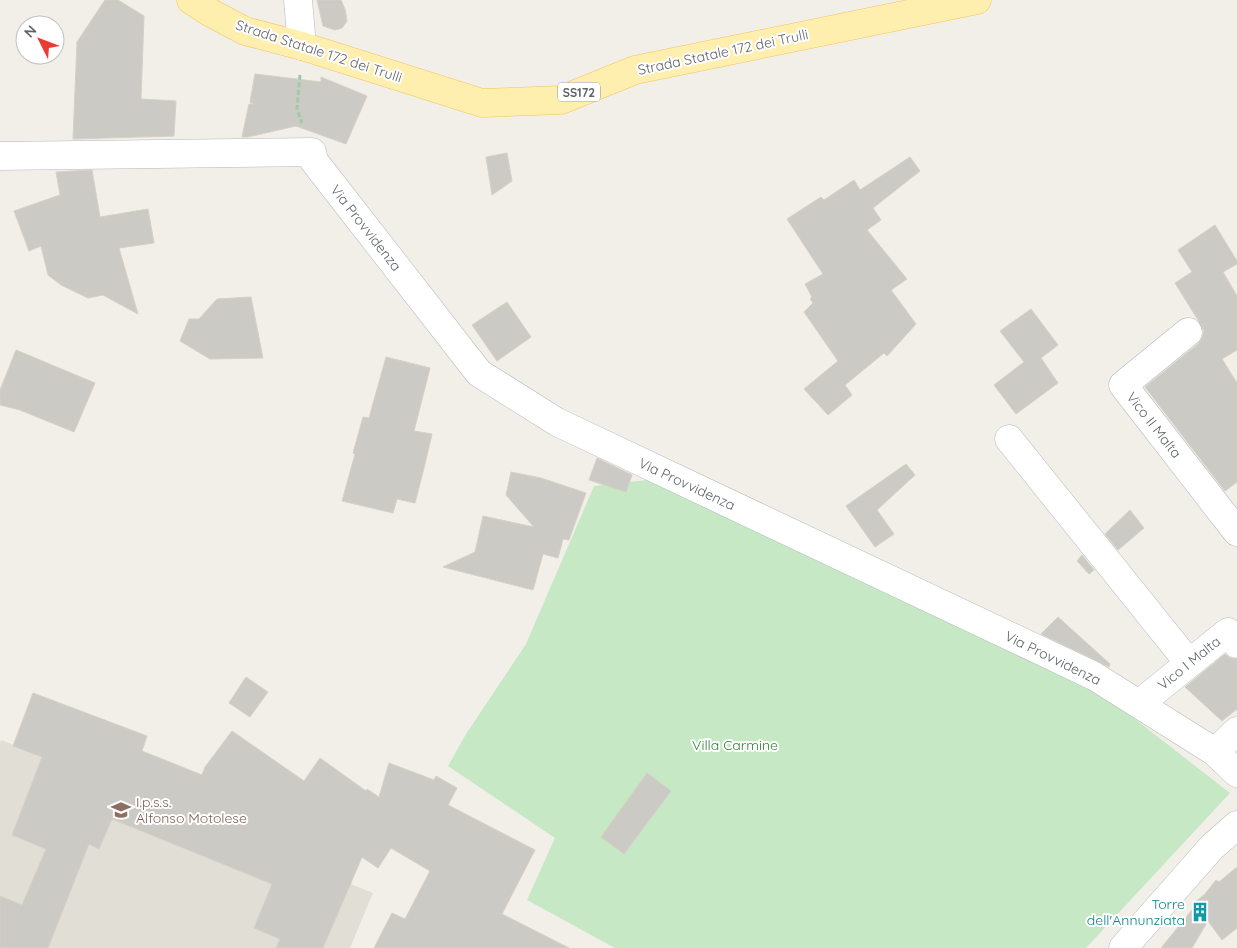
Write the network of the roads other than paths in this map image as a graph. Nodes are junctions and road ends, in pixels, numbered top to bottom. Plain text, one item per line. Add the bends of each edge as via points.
1 (191, 0) edge
2 (298, 0) edge
3 (977, 0) edge
4 (302, 46) junction
5 (0, 156) edge
6 (1188, 332) dead end
7 (1009, 438) dead end
8 (1236, 528) edge
9 (1237, 644) edge
10 (1189, 664) junction
11 (1138, 704) junction
12 (1237, 731) edge
13 (1215, 752) junction
14 (1237, 773) edge
15 (1237, 825) edge
16 (1123, 948) edge

1 - 4 main road, Strada Statale 172 dei Trulli / SS172 via 245,31
2 - 4 street
3 - 4 main road, Strada Statale 172 dei Trulli / SS172 via 635,70 561,100 482,104
5 - 11 street, Via Provvidenza via 312,152 314,161 479,373 557,422 1094,676
6 - 8 street, Vico II Malta via 1123,385
7 - 10 street
9 - 10 street, Vico I Malta via 1228,632
10 - 11 street, Vico I Malta
11 - 13 street, Via Provvidenza
12 - 13 street
13 - 14 street, Via Provvidenza
15 - 16 street via 1212,847

